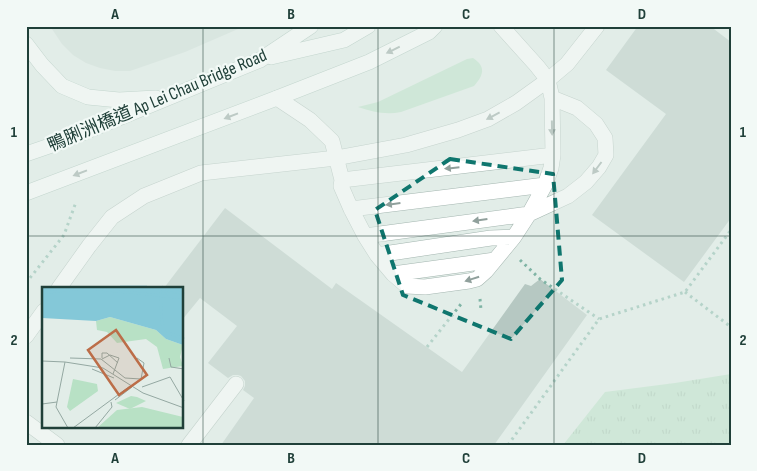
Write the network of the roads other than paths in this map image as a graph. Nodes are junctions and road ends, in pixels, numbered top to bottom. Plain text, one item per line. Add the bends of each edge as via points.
1 (312, 26) edge
2 (368, 26) edge
3 (435, 26) edge
4 (500, 26) edge
5 (597, 26) edge
6 (26, 44) edge
7 (260, 60) junction
8 (548, 80) junction
9 (166, 98) junction
10 (277, 98) junction
11 (552, 98) junction
12 (26, 154) edge
13 (553, 155) junction
14 (336, 158) junction
15 (342, 180) junction
16 (545, 185) junction
17 (26, 193) edge
18 (350, 209) junction
19 (529, 214) junction
20 (365, 236) junction
21 (510, 242) junction
22 (377, 255) junction
23 (60, 287) edge
24 (42, 314) edge
25 (26, 336) edge
26 (236, 384) dead end
27 (26, 422) edge
28 (57, 445) edge
29 (189, 445) edge

1 - 7 main road, 鴨脷洲橋道 Ap Lei Chau Bridge Road
2 - 7 main road via 344,40
3 -> 10 main road, 鴨脷洲橋道 Ap Lei Chau Bridge Road via 369,62
4 - 8 main road
5 - 8 main road via 567,64
6 - 9 main road via 62,86 88,97 119,100
7 - 9 main road, 鴨脷洲橋道 Ap Lei Chau Bridge Road
8 - 11 main road
8 -> 14 main road via 488,119 406,145
9 - 12 main road, 鴨脷洲橋道 Ap Lei Chau Bridge Road
10 - 14 main road via 310,120 332,141
10 -> 17 main road, 鴨脷洲橋道 Ap Lei Chau Bridge Road
11 -> 13 main road
11 -> 19 main road via 577,108 596,124 605,138 606,155 590,177 568,196
13 -> 15 main road
13 - 16 main road
14 - 15 main road
14 - 23 main road via 201,174 144,196 112,217
15 - 18 main road via 341,186
16 -> 18 main road
16 - 19 main road
18 - 20 main road
19 -> 20 main road
19 - 21 main road
20 - 22 main road
21 - 22 main road via 491,238
21 -> 22 main road via 477,279 424,287 407,286
24 - 25 main road
26 - 29 main road
27 - 28 main road

